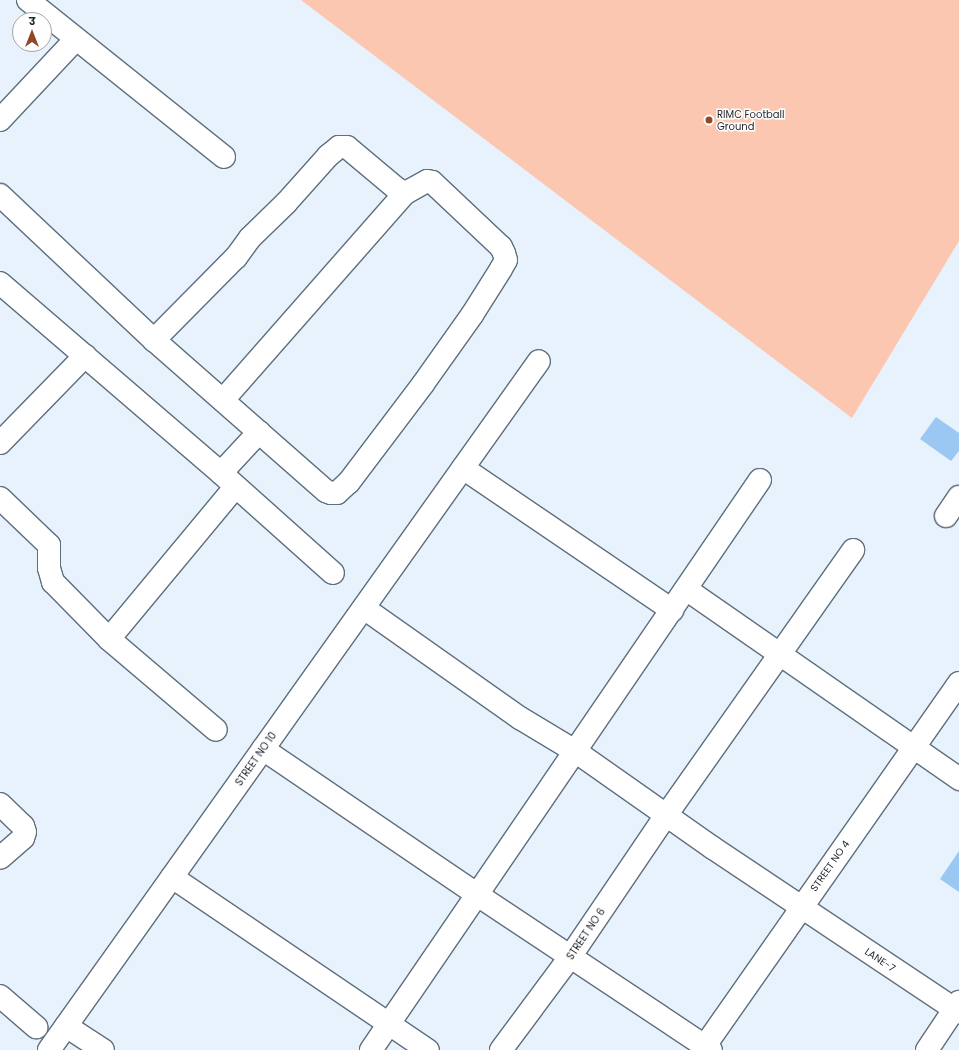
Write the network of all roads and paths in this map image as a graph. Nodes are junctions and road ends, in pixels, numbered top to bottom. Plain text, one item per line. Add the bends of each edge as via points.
1 (28, 0) edge
2 (75, 40) junction
3 (0, 119) edge
4 (224, 157) dead end
5 (405, 193) junction
6 (0, 195) edge
7 (0, 283) edge
8 (154, 340) junction
9 (85, 356) junction
10 (539, 361) dead end
11 (223, 400) junction
12 (259, 432) junction
13 (0, 443) edge
14 (463, 468) junction
15 (228, 480) junction
16 (760, 480) dead end
17 (959, 497) edge
18 (0, 498) edge
19 (946, 516) dead end
20 (853, 550) dead end
21 (333, 574) dead end
22 (686, 589) junction
23 (364, 608) junction
24 (672, 610) junction
25 (109, 639) junction
26 (781, 655) junction
27 (959, 682) edge
28 (216, 730) dead end
29 (912, 747) junction
30 (263, 749) junction
31 (574, 751) junction
32 (959, 779) edge
33 (0, 804) edge
34 (667, 814) junction
35 (0, 858) edge
36 (172, 877) junction
37 (476, 894) junction
38 (801, 907) junction
39 (570, 957) junction
40 (0, 996) edge
41 (957, 1008) edge
42 (390, 1024) junction
43 (66, 1026) junction
44 (36, 1027) dead end
45 (706, 1049) edge
46 (49, 1050) edge
47 (103, 1050) edge
48 (371, 1050) edge
49 (428, 1050) edge
50 (501, 1050) edge
51 (927, 1050) edge

1 - 2 street
2 - 3 street
2 - 4 street
5 - 8 street via 347,147 339,147
5 - 11 street
5 - 12 street via 427,181 432,182 501,247 506,260 501,269 423,384 349,482 337,493 326,491
6 - 8 street
7 - 9 street
8 - 11 street
9 - 13 street
9 - 15 street
10 - 14 street, STREET NO 10
11 - 12 street
12 - 15 street
14 - 23 street, STREET NO 10
14 - 24 street
15 - 21 street
15 - 25 street
16 - 22 street
17 - 19 street
18 - 25 street via 49,545 49,568 53,582
20 - 26 street, STREET NO 6
22 - 24 street
22 - 26 street
23 - 30 street, STREET NO 10
23 - 31 street, LANE-7 via 520,718
24 - 31 street
25 - 28 street
26 - 29 street
26 - 34 street, STREET NO 6
27 - 29 street, STREET NO 4
29 - 32 street
29 - 38 street, STREET NO 4
30 - 36 street, STREET NO 10
30 - 37 street
31 - 34 street, LANE-7
31 - 37 street
33 - 35 street via 23,826 25,832 23,838
34 - 38 street, LANE-7
34 - 39 street, STREET NO 6
36 - 42 street
36 - 43 street, STREET NO 10
37 - 39 street
37 - 42 street
38 - 41 street, LANE-7
38 - 45 street, STREET NO 4
39 - 45 street
39 - 50 street, STREET NO 6
40 - 44 street
41 - 51 street
42 - 48 street
42 - 49 street
43 - 46 street, STREET NO 10
43 - 47 street

